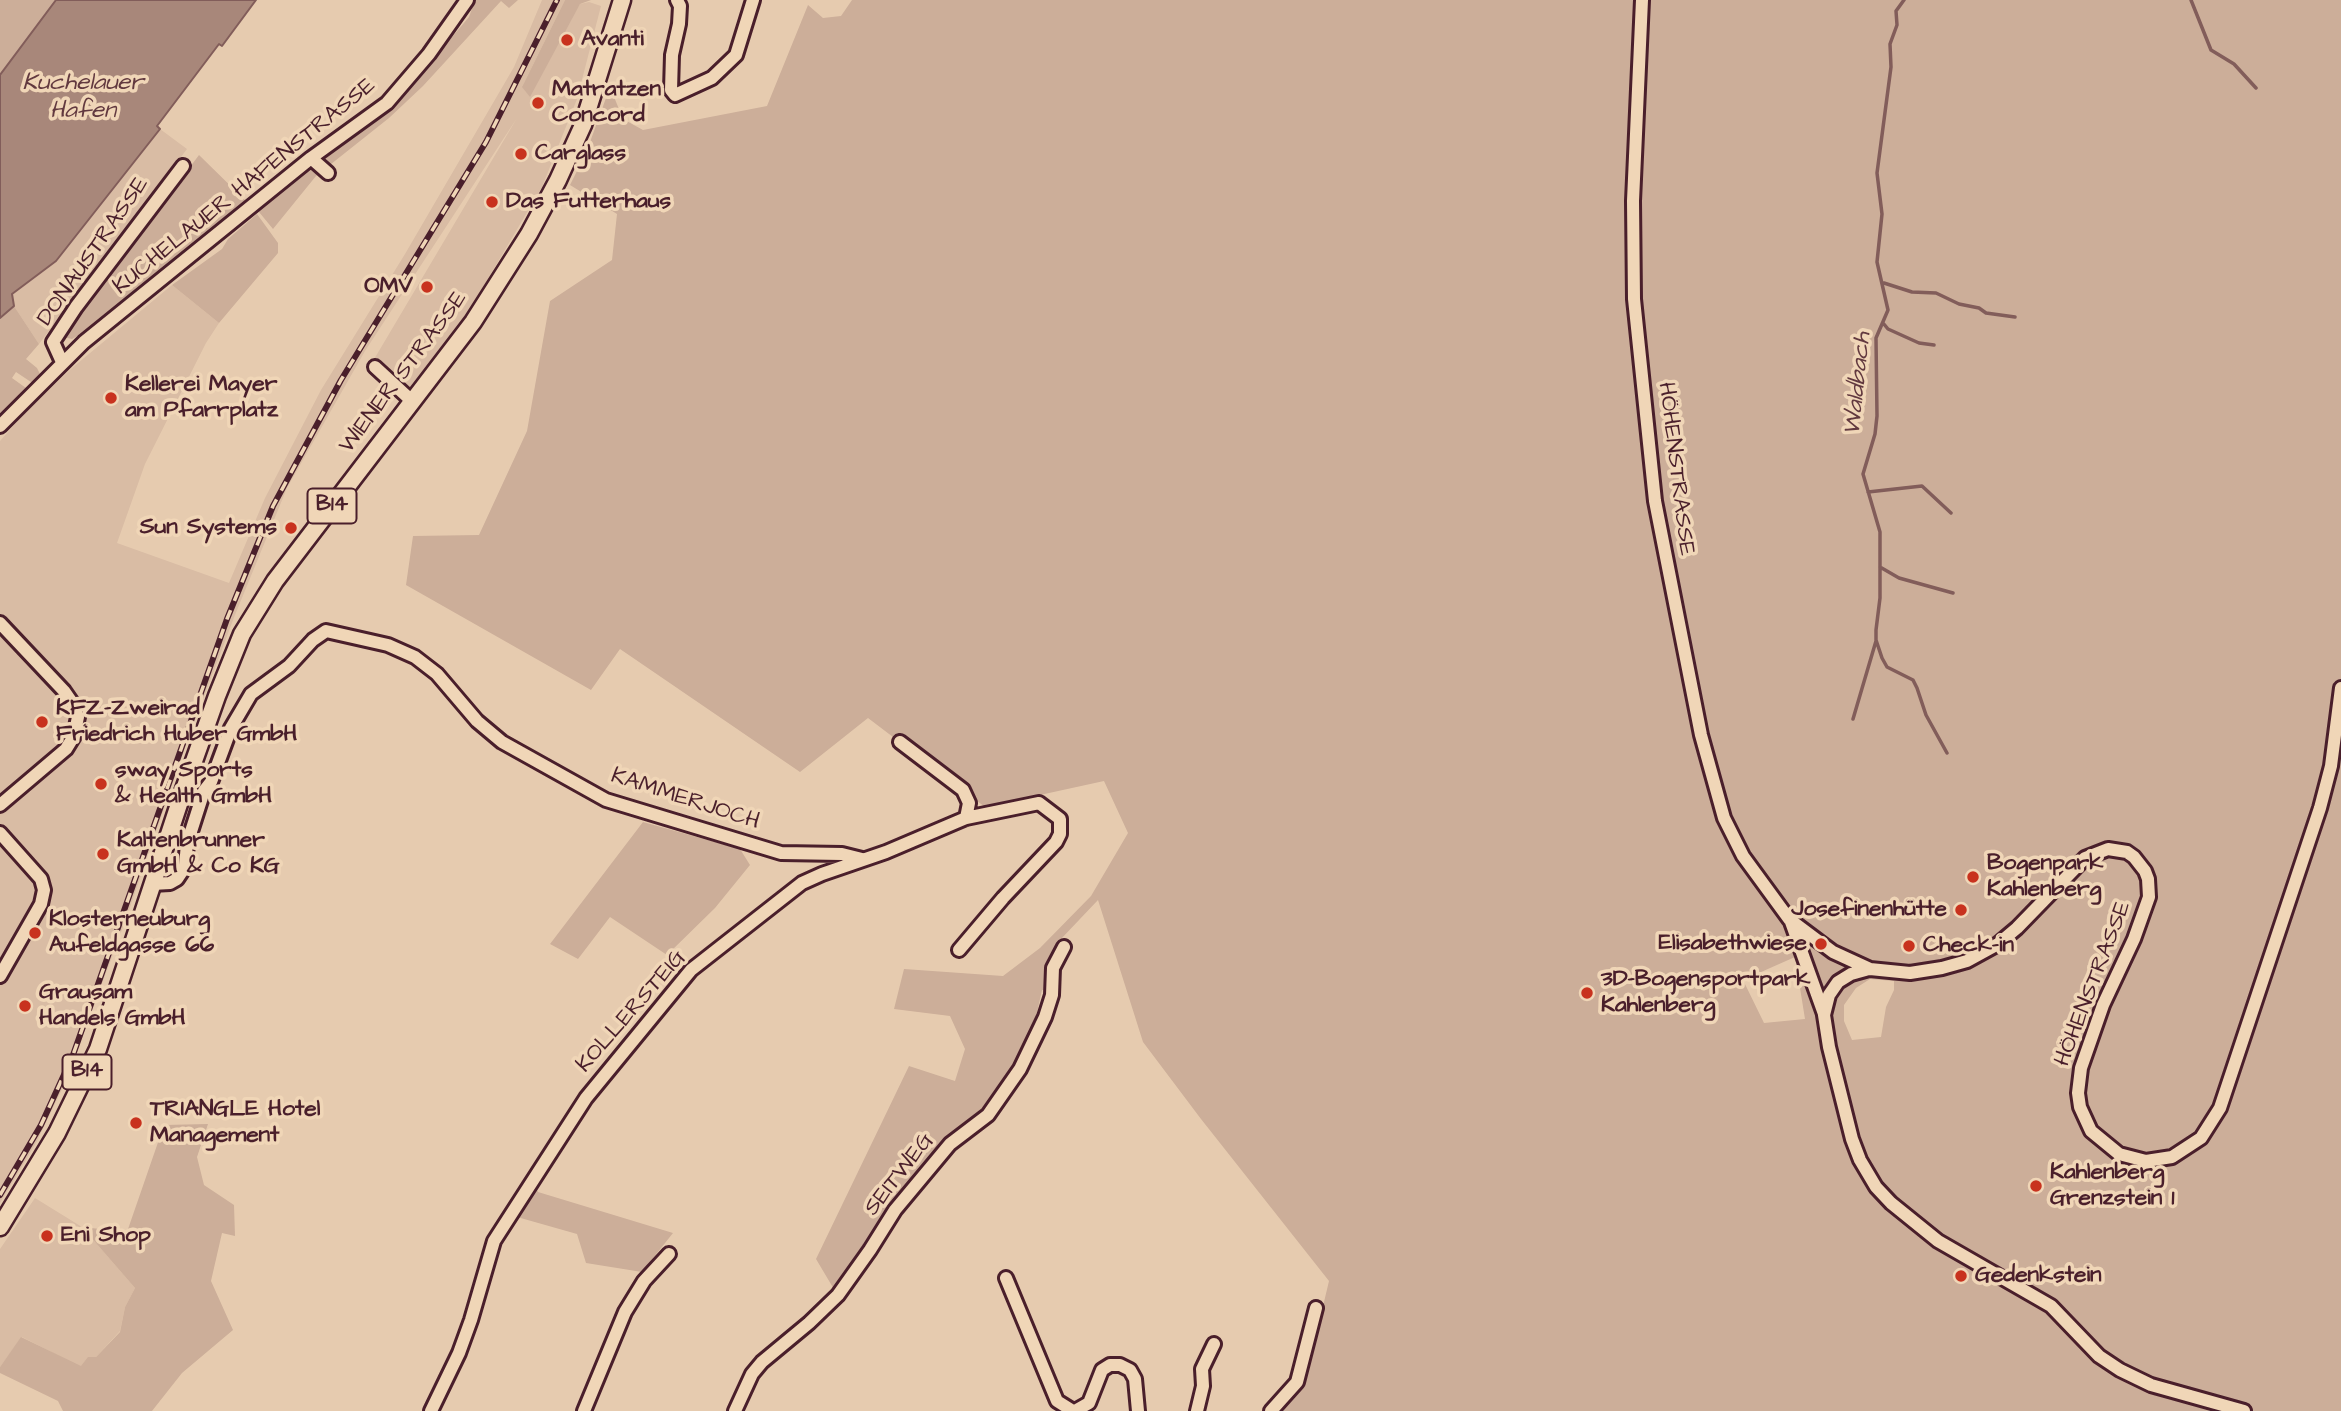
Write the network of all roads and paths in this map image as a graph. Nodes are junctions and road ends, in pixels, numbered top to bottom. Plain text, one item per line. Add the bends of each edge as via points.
1 (467, 0) edge
2 (622, 0) edge
3 (677, 0) edge
4 (753, 0) edge
5 (1642, 0) edge
6 (311, 158) junction
7 (183, 166) dead end
8 (328, 173) dead end
9 (62, 362) junction
10 (375, 367) dead end
11 (413, 402) junction
12 (0, 426) edge
13 (0, 623) edge
14 (2341, 688) edge
15 (900, 742) dead end
16 (0, 805) edge
17 (966, 818) junction
18 (0, 833) edge
19 (862, 859) junction
20 (152, 884) junction
21 (1789, 919) junction
22 (1064, 947) dead end
23 (960, 950) dead end
24 (1870, 969) junction
25 (0, 976) edge
26 (1824, 1015) junction
27 (0, 1227) edge
28 (669, 1254) dead end
29 (1006, 1278) dead end
30 (1316, 1308) dead end
31 (1214, 1344) dead end
32 (431, 1411) edge
33 (584, 1411) edge
34 (735, 1411) edge
35 (1074, 1411) edge
36 (1138, 1411) edge
37 (1196, 1411) edge
38 (1271, 1411) edge
39 (2244, 1411) edge

1 - 6 street, KUCHELAUER HAFENSTRASSE via 387,103
2 - 11 main road, WIENER STRASSE / B14 via 587,114 558,180 472,322
3 - 4 street via 679,24 671,90 676,95 712,78 736,55
5 - 21 street, HÖHENSTRASSE via 1634,299 1655,501 1701,735 1724,818 1743,856
6 - 8 street
6 - 9 street, KUCHELAUER HAFENSTRASSE
7 - 9 street, DONAUSTRASSE via 53,342
9 - 12 street, DONAUSTRASSE
10 - 11 street
11 - 20 main road, WIENER STRASSE / B14 via 275,580 242,634
13 - 16 street via 64,691 78,717 65,749
14 - 24 street, HÖHENSTRASSE via 2329,776 2292,897 2220,1108 2185,1151 2146,1161 2119,1154 2091,1130 2080,1107 2081,1068 2147,905 2145,871 2134,856 2108,849 2085,858 2007,937 1967,961 1919,972
15 - 17 street via 963,790 969,803
17 - 19 street, KOLLERSTEIG
17 - 23 street, KOLLERSTEIG via 1039,803 1060,819 1060,834
18 - 25 street via 44,885 41,904
19 - 20 street, KAMMERJOCH via 842,854 781,853 606,800 502,742 415,657 388,645 326,631 251,694 204,791 185,866 170,883
19 - 32 street, KOLLERSTEIG via 802,883 691,970 586,1098 494,1241 459,1353
20 - 27 main road, WIENER STRASSE / B14 via 98,1049 57,1133
21 - 24 street, HÖHENSTRASSE via 1833,952
21 - 26 street, HÖHENSTRASSE
22 - 34 street, SEITWEG via 1053,968 1045,1017 1020,1069 988,1115 950,1144 903,1200 838,1295 762,1362
24 - 26 street, HÖHENSTRASSE via 1835,986
26 - 39 street, HÖHENSTRASSE via 1852,1139 1867,1173 1891,1203 1963,1257 2051,1306 2099,1356 2120,1370 2151,1385
28 - 33 street via 644,1281 625,1312
29 - 35 street via 1057,1401
30 - 38 street via 1297,1382
31 - 37 street via 1202,1369
35 - 36 street via 1089,1403 1102,1370 1120,1365 1135,1379

